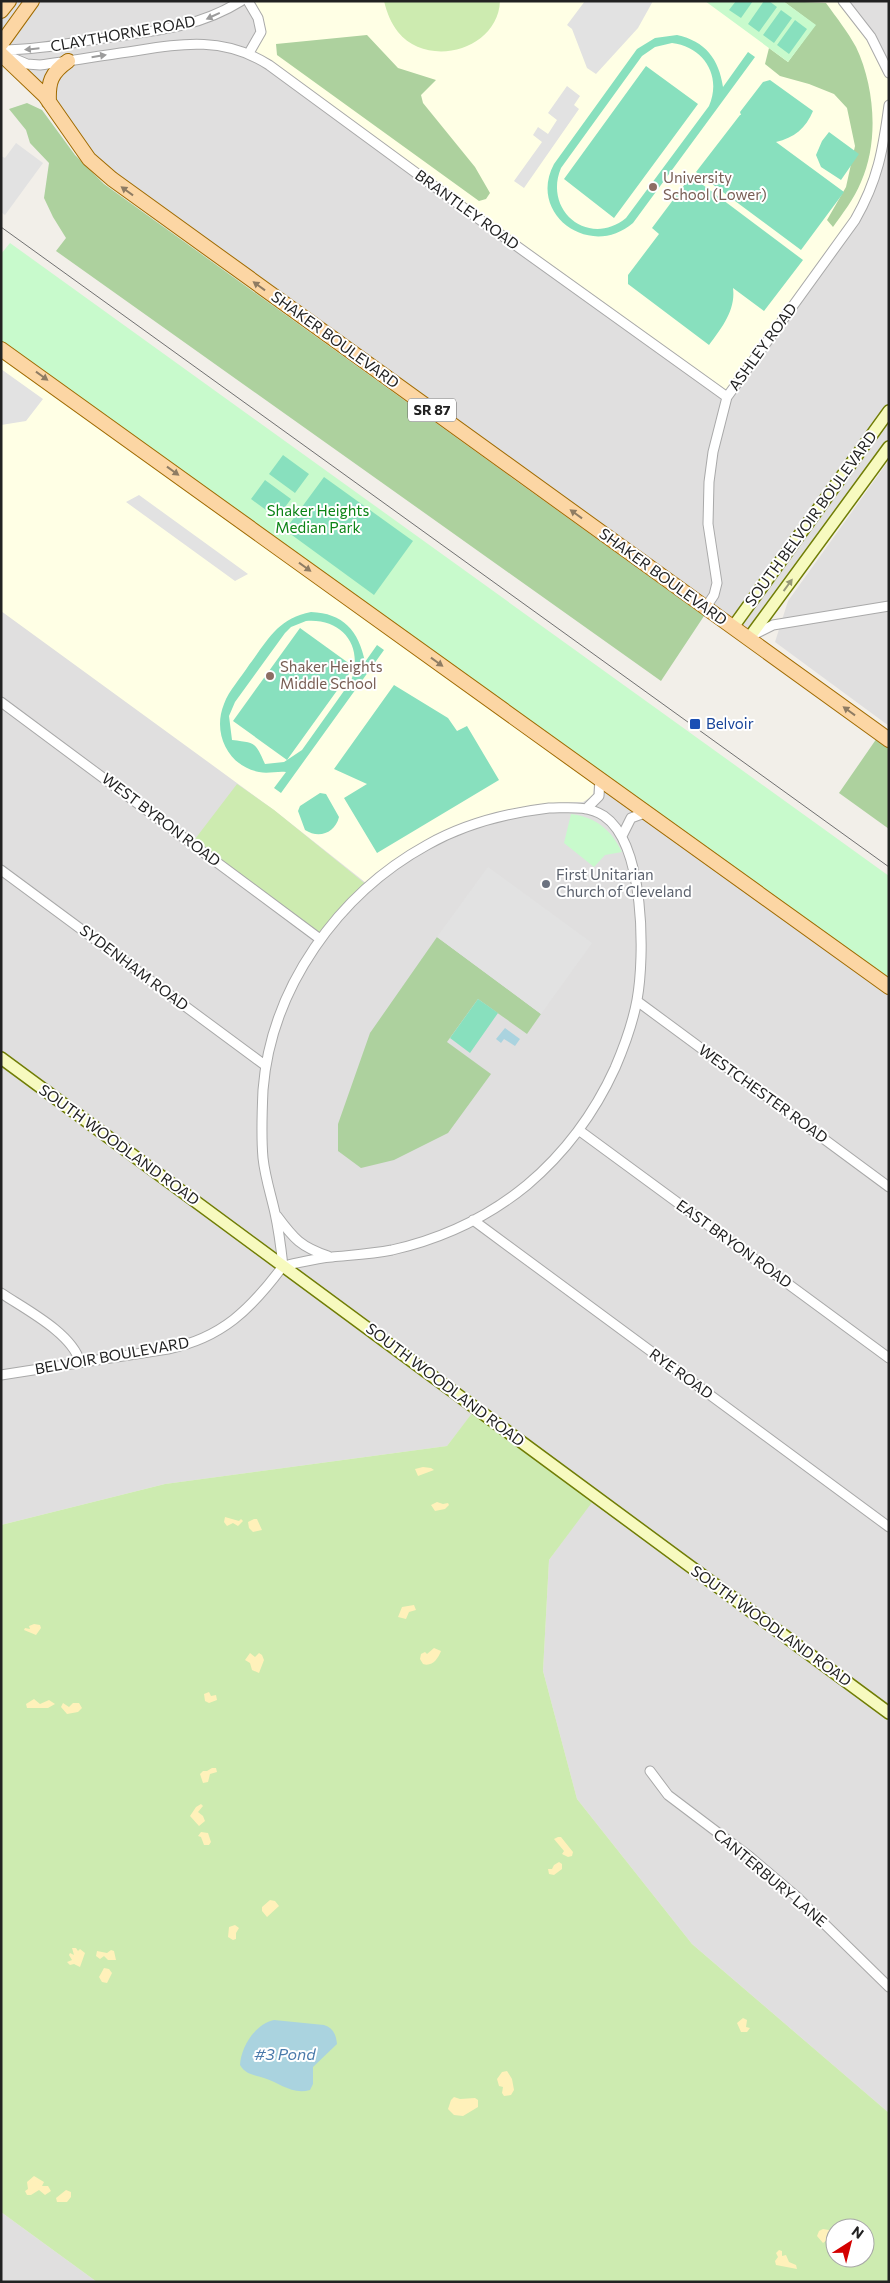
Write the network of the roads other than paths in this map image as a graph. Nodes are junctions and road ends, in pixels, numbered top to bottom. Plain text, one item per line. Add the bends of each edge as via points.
1 (9, 1) edge
2 (32, 1) edge
3 (241, 1) edge
4 (248, 1) edge
5 (843, 1) edge
6 (1, 11) edge
7 (200, 43) joint
8 (1, 44) edge
9 (1, 52) edge
10 (249, 53) junction
11 (68, 61) junction
12 (889, 73) edge
13 (50, 102) junction
14 (889, 105) edge
15 (1, 349) edge
16 (727, 396) junction
17 (889, 411) edge
18 (889, 447) edge
19 (756, 595) junction
20 (889, 606) edge
21 (706, 607) junction
22 (771, 608) junction
23 (733, 627) junction
24 (749, 638) junction
25 (1, 702) edge
26 (889, 740) edge
27 (600, 779) junction
28 (586, 808) junction
29 (647, 812) junction
30 (622, 836) junction
31 (1, 870) edge
32 (320, 939) junction
33 (889, 987) edge
34 (637, 1001) junction
35 (1, 1058) edge
36 (266, 1066) junction
37 (580, 1131) junction
38 (889, 1187) edge
39 (275, 1214) junction
40 (473, 1220) junction
41 (331, 1257) junction
42 (283, 1266) junction
43 (1, 1292) edge
44 (889, 1358) edge
45 (80, 1362) junction
46 (1, 1375) edge
47 (889, 1527) edge
48 (889, 1713) edge
49 (650, 1771) dead end
50 (889, 1987) edge

1 - 6 main road
2 - 8 main road
3 -> 9 street, CLAYTHORNE ROAD via 209,18 184,26
4 - 10 street via 258,18 261,32
5 - 12 street via 871,37
7 - 10 street, BRANTLEY ROAD
11 -> 7 street, CLAYTHORNE ROAD
9 - 11 street, CLAYTHORNE ROAD via 32,65
9 - 13 main road, SHAKER BOULEVARD / SR 87
10 - 16 street, BRANTLEY ROAD
11 - 13 main road via 51,78 48,87
21 -> 13 main road, SHAKER BOULEVARD / SR 87 via 112,179 83,151
14 - 16 street, ASHLEY ROAD via 877,175 867,199
15 -> 27 main road
16 - 21 street, ASHLEY ROAD via 709,482 708,524 717,583
17 - 19 street, SOUTH BELVOIR BOULEVARD
22 -> 18 street, SOUTH BELVOIR BOULEVARD
19 - 22 street via 759,607
19 - 23 street, SOUTH BELVOIR BOULEVARD
20 - 24 street via 773,625
21 - 23 main road, SHAKER BOULEVARD / SR 87
22 - 24 street, SOUTH BELVOIR BOULEVARD
23 - 24 main road, SHAKER BOULEVARD / SR 87
26 -> 24 main road, SHAKER BOULEVARD / SR 87
25 - 32 street, WEST BYRON ROAD
27 - 28 street via 598,796
27 - 29 main road
28 - 30 street via 608,819
28 - 32 street via 549,808 496,818 428,844 368,886
29 - 30 street via 630,818
29 - 33 main road
30 - 34 street via 634,874 640,915 641,967
31 - 36 street, SYDENHAM ROAD
32 - 36 street via 285,1004
34 - 37 street via 616,1066
34 - 38 street, WESTCHESTER ROAD
35 - 42 street, SOUTH WOODLAND ROAD
36 - 39 street via 262,1111 263,1157
37 - 40 street via 527,1184
37 - 44 street, EAST BRYON ROAD
39 - 41 street via 295,1240
39 - 42 street
40 - 41 street via 392,1250
40 - 47 street, RYE ROAD
41 - 42 street
42 - 45 street, BELVOIR BOULEVARD via 250,1307 207,1337 168,1349
42 - 48 street, SOUTH WOODLAND ROAD
43 - 45 street via 63,1336 72,1345
45 - 46 street, BELVOIR BOULEVARD
49 - 50 street, CANTERBURY LANE via 668,1795 797,1897

